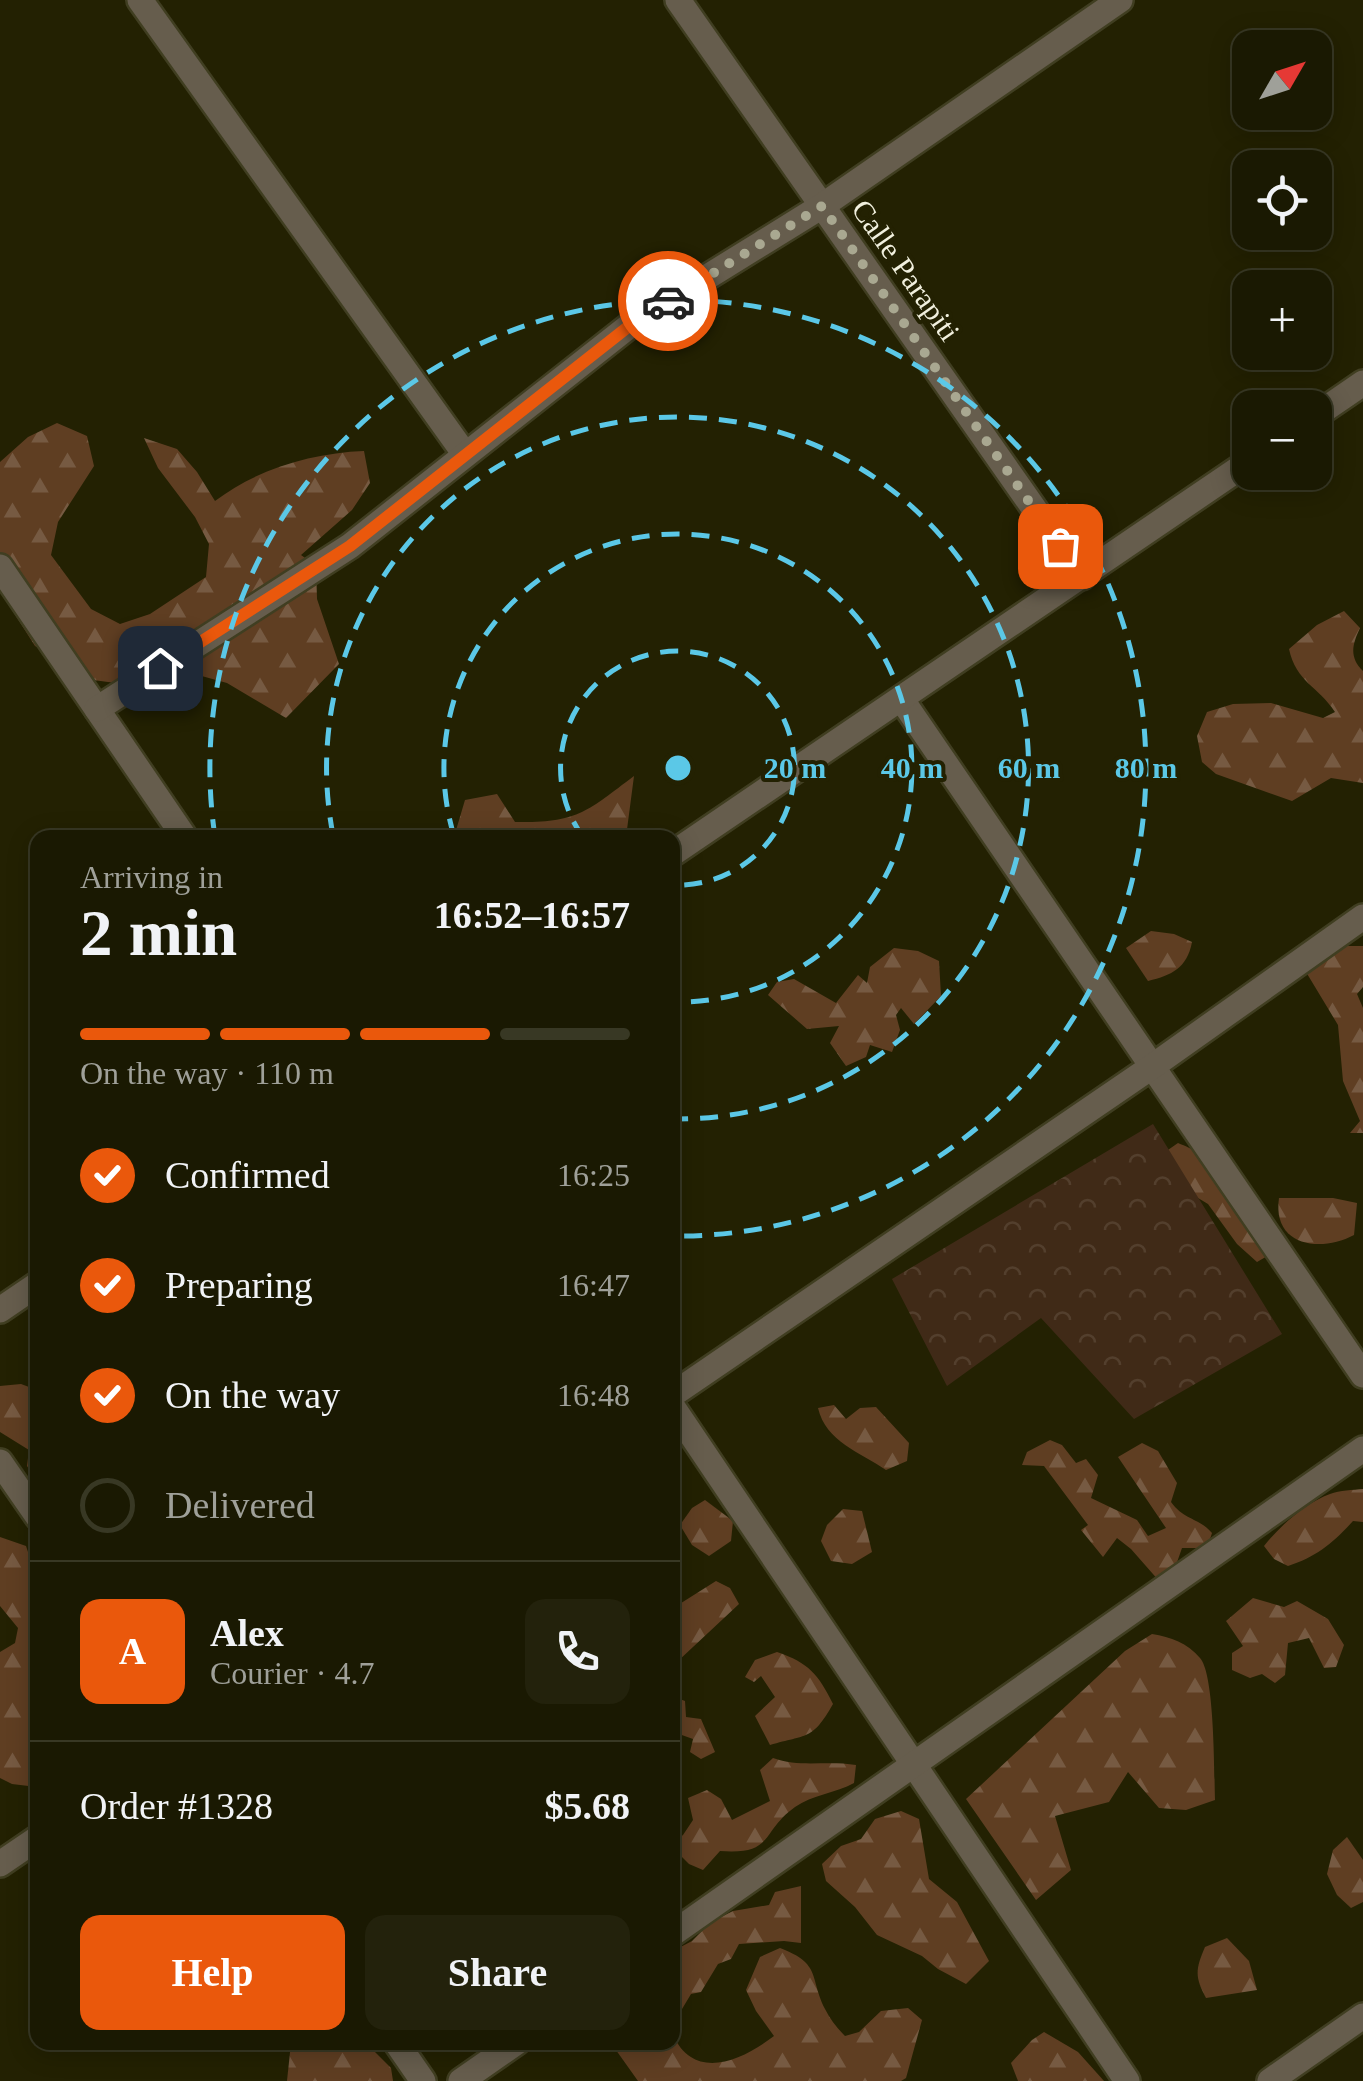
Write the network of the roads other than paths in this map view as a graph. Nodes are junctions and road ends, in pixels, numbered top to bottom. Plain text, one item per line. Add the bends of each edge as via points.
1 (140, 0) edge
2 (678, 0) edge
3 (1120, 0) edge
4 (822, 206) junction
5 (1363, 383) edge
6 (1332, 404) edge
7 (464, 454) junction
8 (1232, 473) edge
9 (0, 566) edge
10 (1082, 577) junction
11 (902, 700) junction
12 (97, 709) junction
13 (180, 830) edge
14 (680, 849) edge
15 (1363, 917) edge
16 (1153, 1066) junction
17 (30, 1289) edge
18 (0, 1310) edge
19 (1363, 1375) edge
20 (680, 1390) edge
21 (680, 1418) edge
22 (1363, 1449) edge
23 (0, 1462) edge
24 (30, 1505) edge
25 (915, 1766) junction
26 (30, 1843) edge
27 (0, 1864) edge
28 (680, 1928) edge
29 (1363, 2016) edge
30 (402, 2050) edge
31 (505, 2050) edge
32 (423, 2081) edge
33 (461, 2081) edge
34 (1127, 2081) edge
35 (1270, 2081) edge

1 - 7 street
2 - 4 street, Calle Parapiti
3 - 4 street
4 - 7 street via 633,323
4 - 10 street, Calle Parapiti
5 - 6 street
7 - 12 street via 350,546
8 - 10 street
9 - 12 street
10 - 11 street
11 - 14 street
11 - 16 street
12 - 13 street
15 - 16 street
16 - 19 street
16 - 20 street
17 - 18 street
21 - 25 street
22 - 25 street
23 - 24 street
25 - 28 street
25 - 34 street
26 - 27 street
29 - 35 street
30 - 32 street
31 - 33 street

